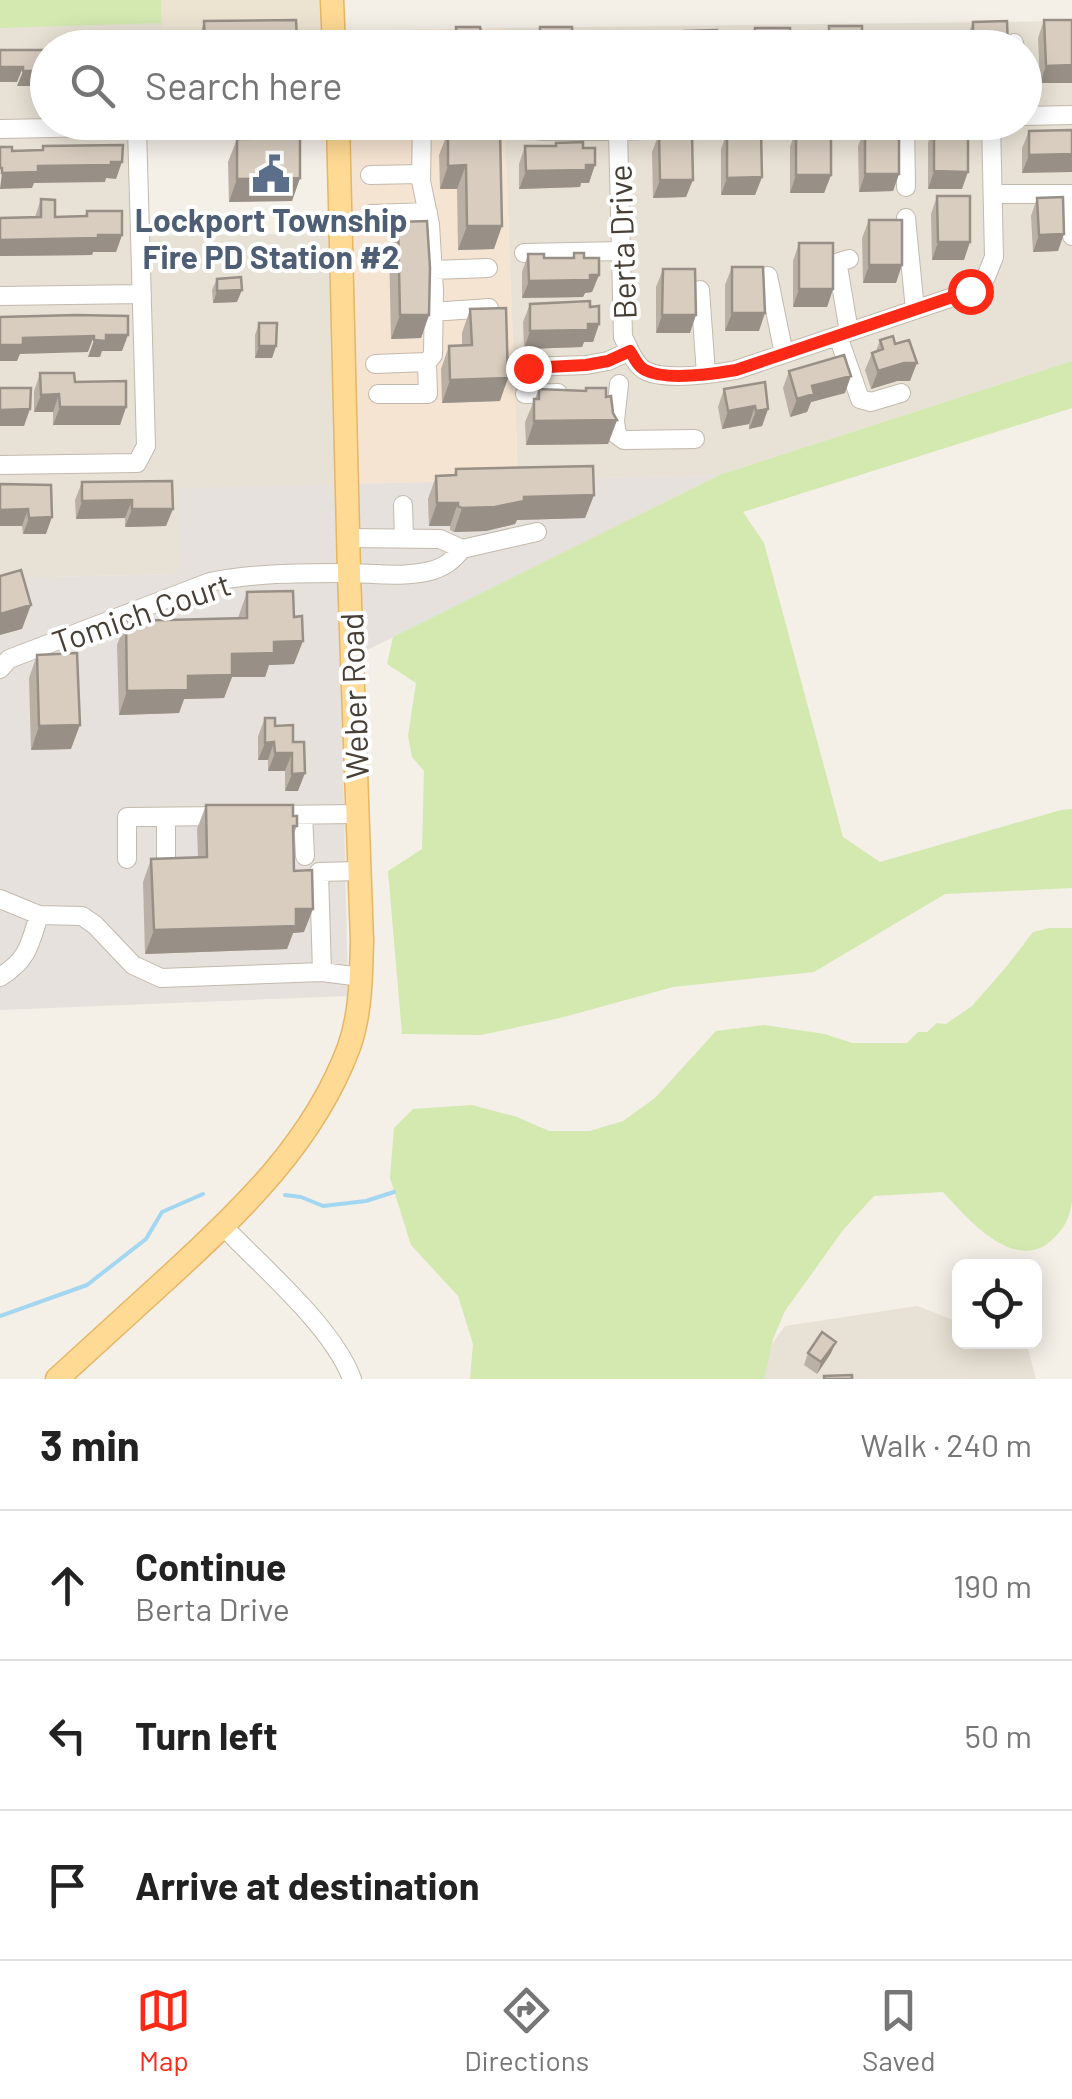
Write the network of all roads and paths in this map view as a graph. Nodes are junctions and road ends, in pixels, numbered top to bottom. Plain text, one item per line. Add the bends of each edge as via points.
1 (332, 0) edge
2 (333, 30) edge
3 (1072, 115) edge
4 (1042, 116) edge
5 (0, 129) edge
6 (30, 129) edge
7 (137, 140) edge
8 (338, 140) edge
9 (422, 140) edge
10 (618, 140) edge
11 (905, 140) edge
12 (992, 140) edge
13 (421, 174) junction
14 (370, 176) dead end
15 (906, 187) dead end
16 (993, 194) junction
17 (428, 212) junction
18 (372, 214) dead end
19 (906, 218) edge
20 (1072, 236) edge
21 (621, 251) junction
22 (524, 253) edge
23 (849, 259) dead end
24 (488, 268) dead end
25 (432, 270) junction
26 (768, 276) edge
27 (700, 290) edge
28 (142, 294) junction
29 (0, 296) edge
30 (489, 308) edge
31 (914, 310) junction
32 (432, 312) junction
33 (843, 334) junction
34 (784, 354) junction
35 (633, 356) junction
36 (427, 362) junction
37 (375, 364) dead end
38 (528, 368) dead end
39 (706, 374) junction
40 (576, 392) edge
41 (378, 394) dead end
42 (525, 394) dead end
43 (901, 394) dead end
44 (695, 439) dead end
45 (0, 465) edge
46 (404, 505) dead end
47 (538, 532) dead end
48 (348, 538) junction
49 (404, 538) junction
50 (462, 549) junction
51 (349, 573) junction
52 (0, 668) edge
53 (357, 814) junction
54 (303, 815) junction
55 (244, 816) edge
56 (264, 816) edge
57 (166, 817) junction
58 (305, 856) dead end
59 (166, 858) edge
60 (128, 859) dead end
61 (359, 871) junction
62 (0, 899) edge
63 (39, 915) junction
64 (322, 972) junction
65 (0, 976) edge
66 (361, 977) junction
67 (223, 1226) junction
68 (57, 1379) edge
69 (352, 1379) edge

1 - 2 main road
3 - 4 street
5 - 6 street
7 - 28 street
8 - 48 main road, Weber Road
9 - 13 street
10 - 21 street, Berta Drive
11 - 15 street
12 - 16 street, Berta Drive
13 - 14 street
13 - 17 street
16 - 20 street via 1070,194
16 - 31 street, Berta Drive via 994,257 986,277 970,291
17 - 18 street
17 - 25 street
19 - 31 street
21 - 22 street
21 - 35 street, Berta Drive via 623,337
23 - 33 street via 838,262
24 - 25 street
25 - 32 street
26 - 34 street
27 - 39 street
28 - 29 street
28 - 45 street via 146,446 137,463
30 - 32 street
31 - 33 street, Berta Drive
32 - 36 street
33 - 34 street, Berta Drive
33 - 43 street via 860,399
34 - 39 street, Berta Drive
35 - 38 street
35 - 39 street, Berta Drive via 645,370
35 - 44 street via 612,386 617,434 624,440
36 - 37 street
36 - 41 street via 428,394
40 - 42 street
46 - 49 street
47 - 50 street
48 - 49 street
48 - 51 main road, Weber Road
49 - 50 street via 440,539
50 - 51 street, Tomich Court via 450,564 427,572
51 - 52 street, Tomich Court via 210,582
51 - 53 main road, Weber Road
53 - 54 street
53 - 61 main road, Weber Road
54 - 56 street
54 - 58 street
55 - 57 street
57 - 59 street
57 - 60 street via 126,818
61 - 64 street via 319,872
61 - 66 main road, Weber Road
62 - 63 street
63 - 64 street via 82,916 133,966 161,978
63 - 65 street via 24,958
64 - 66 street
66 - 67 main road, Weber Road via 350,1044 320,1110 281,1165
67 - 68 main road, Weber Road
67 - 69 street via 320,1326

